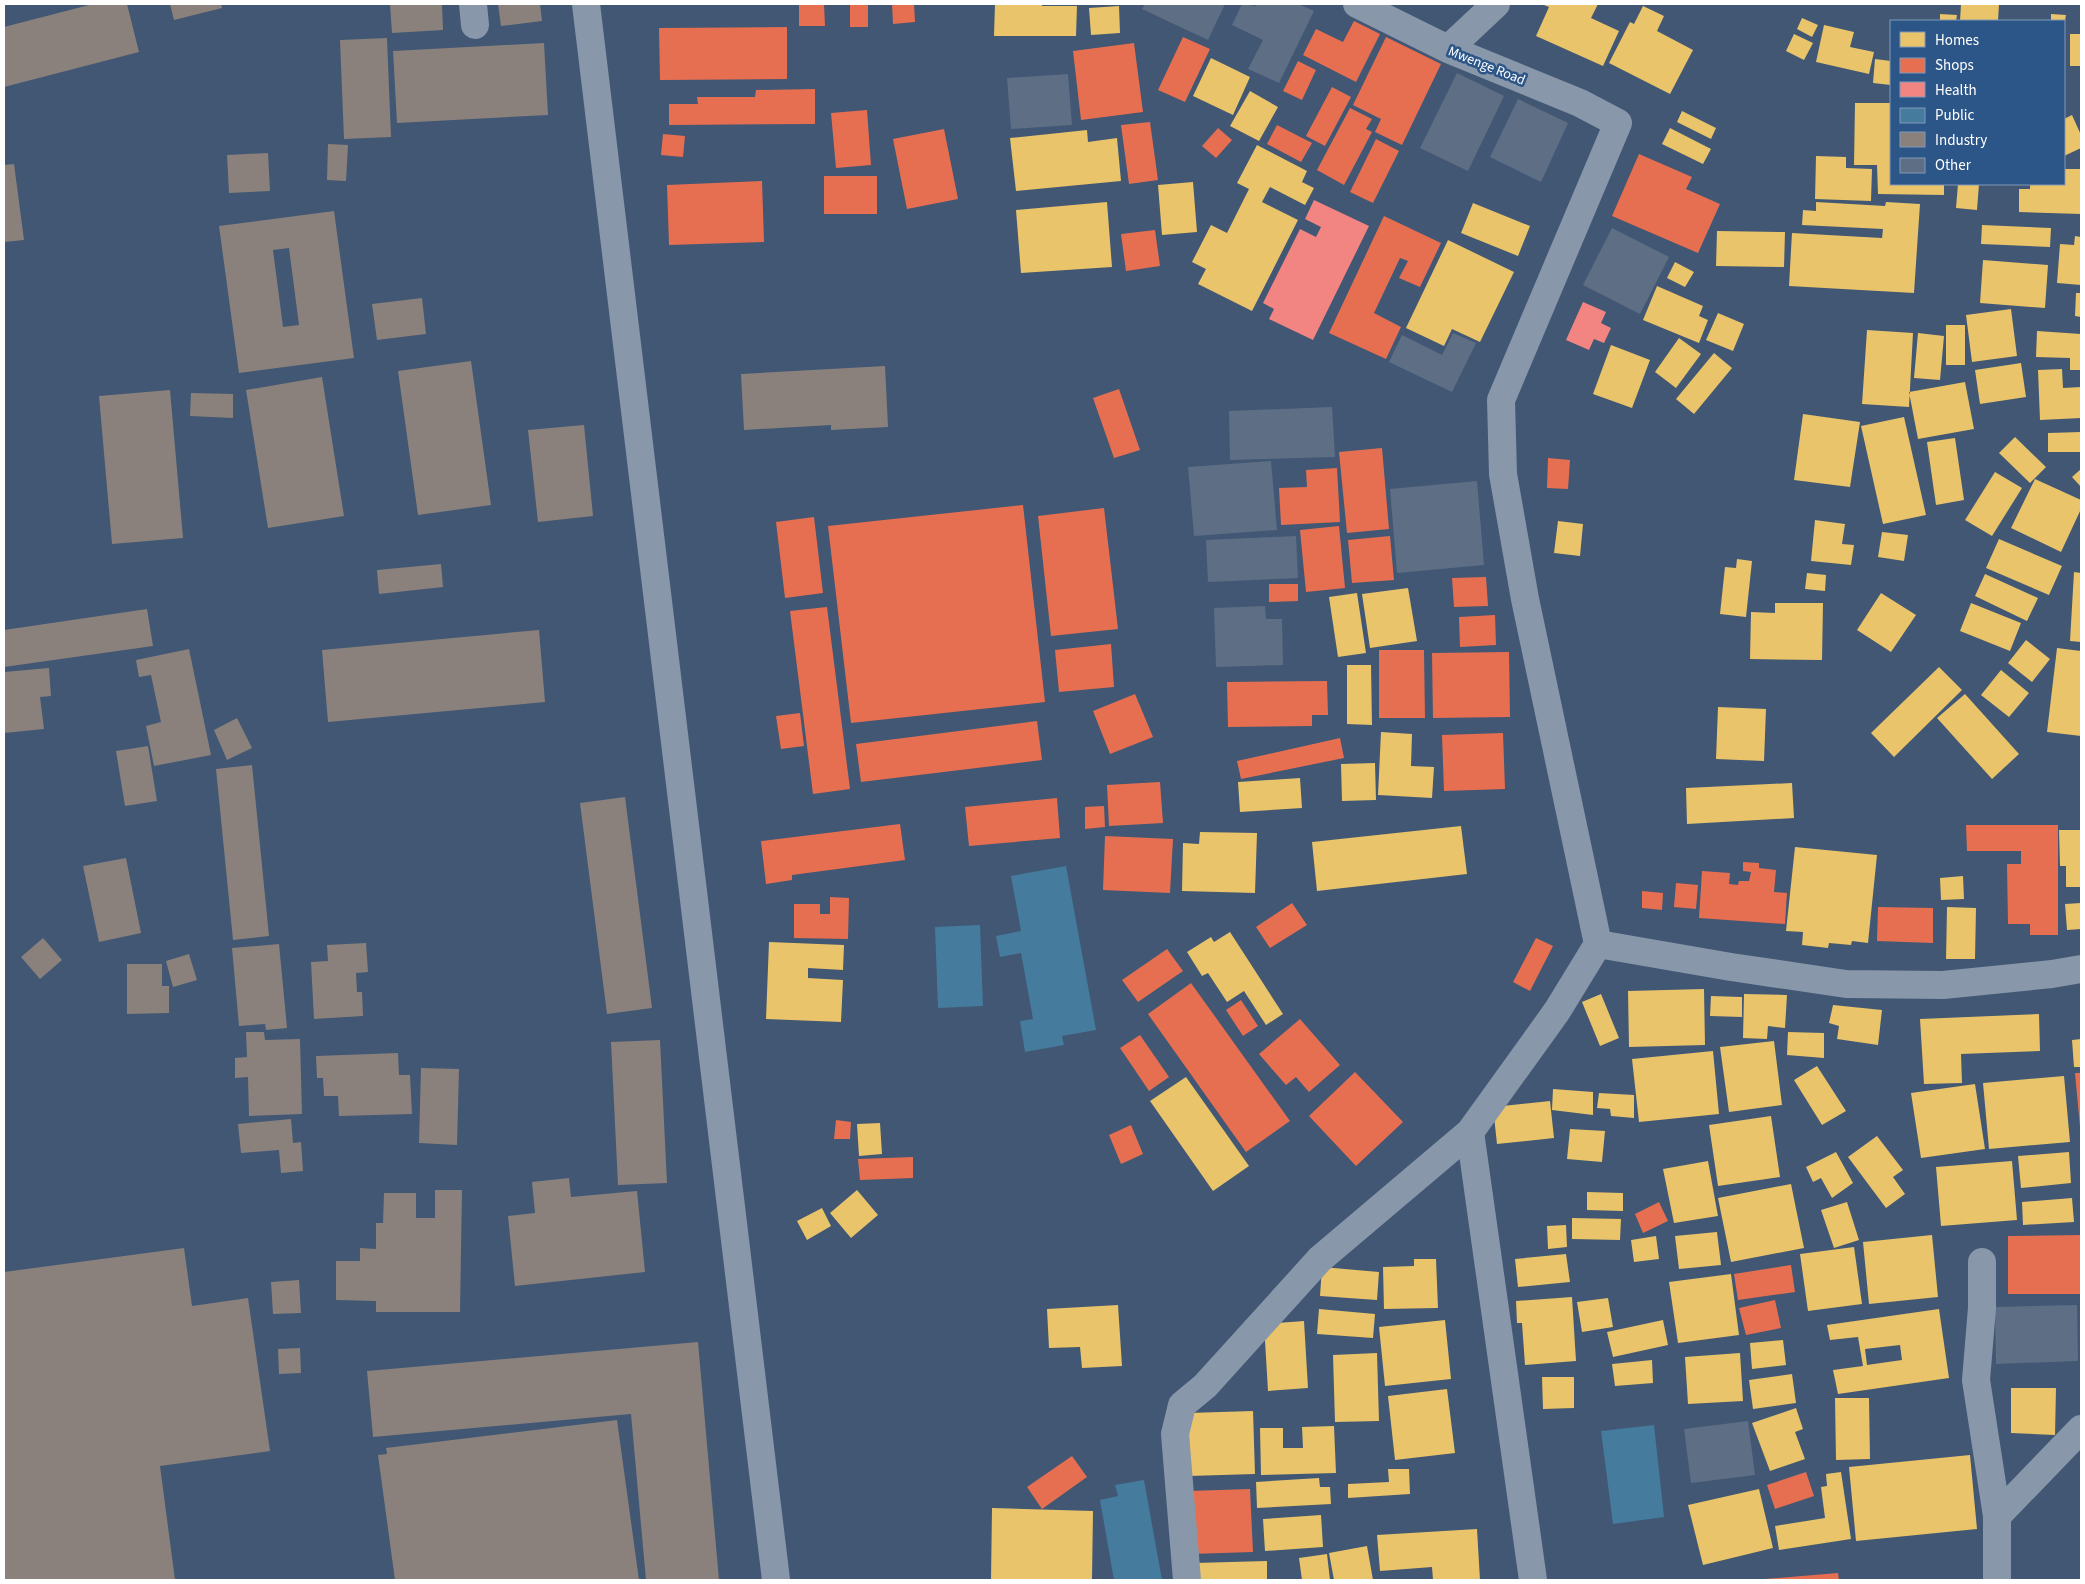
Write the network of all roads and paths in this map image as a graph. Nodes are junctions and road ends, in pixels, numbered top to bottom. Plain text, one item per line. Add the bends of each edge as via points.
1 (586, 4) edge
2 (1357, 4) edge
3 (1496, 4) edge
4 (1448, 49) junction
5 (1598, 944) junction
6 (2081, 969) edge
7 (1470, 1132) junction
8 (1982, 1262) dead end
9 (2081, 1429) edge
10 (1997, 1516) junction
11 (776, 1580) edge
12 (1187, 1580) edge
13 (1533, 1580) edge
14 (1997, 1580) edge

1 - 11 street
2 - 4 street, Mwenge Road
3 - 4 street
4 - 5 street, Mwenge Road via 1580,103 1618,123 1501,400 1503,474 1525,599
5 - 6 street via 1846,984 1943,985
5 - 7 street via 1557,1011
7 - 12 street via 1320,1259 1205,1386 1182,1405 1174,1434
7 - 13 street
8 - 10 street via 1976,1380
9 - 10 street
10 - 14 street

